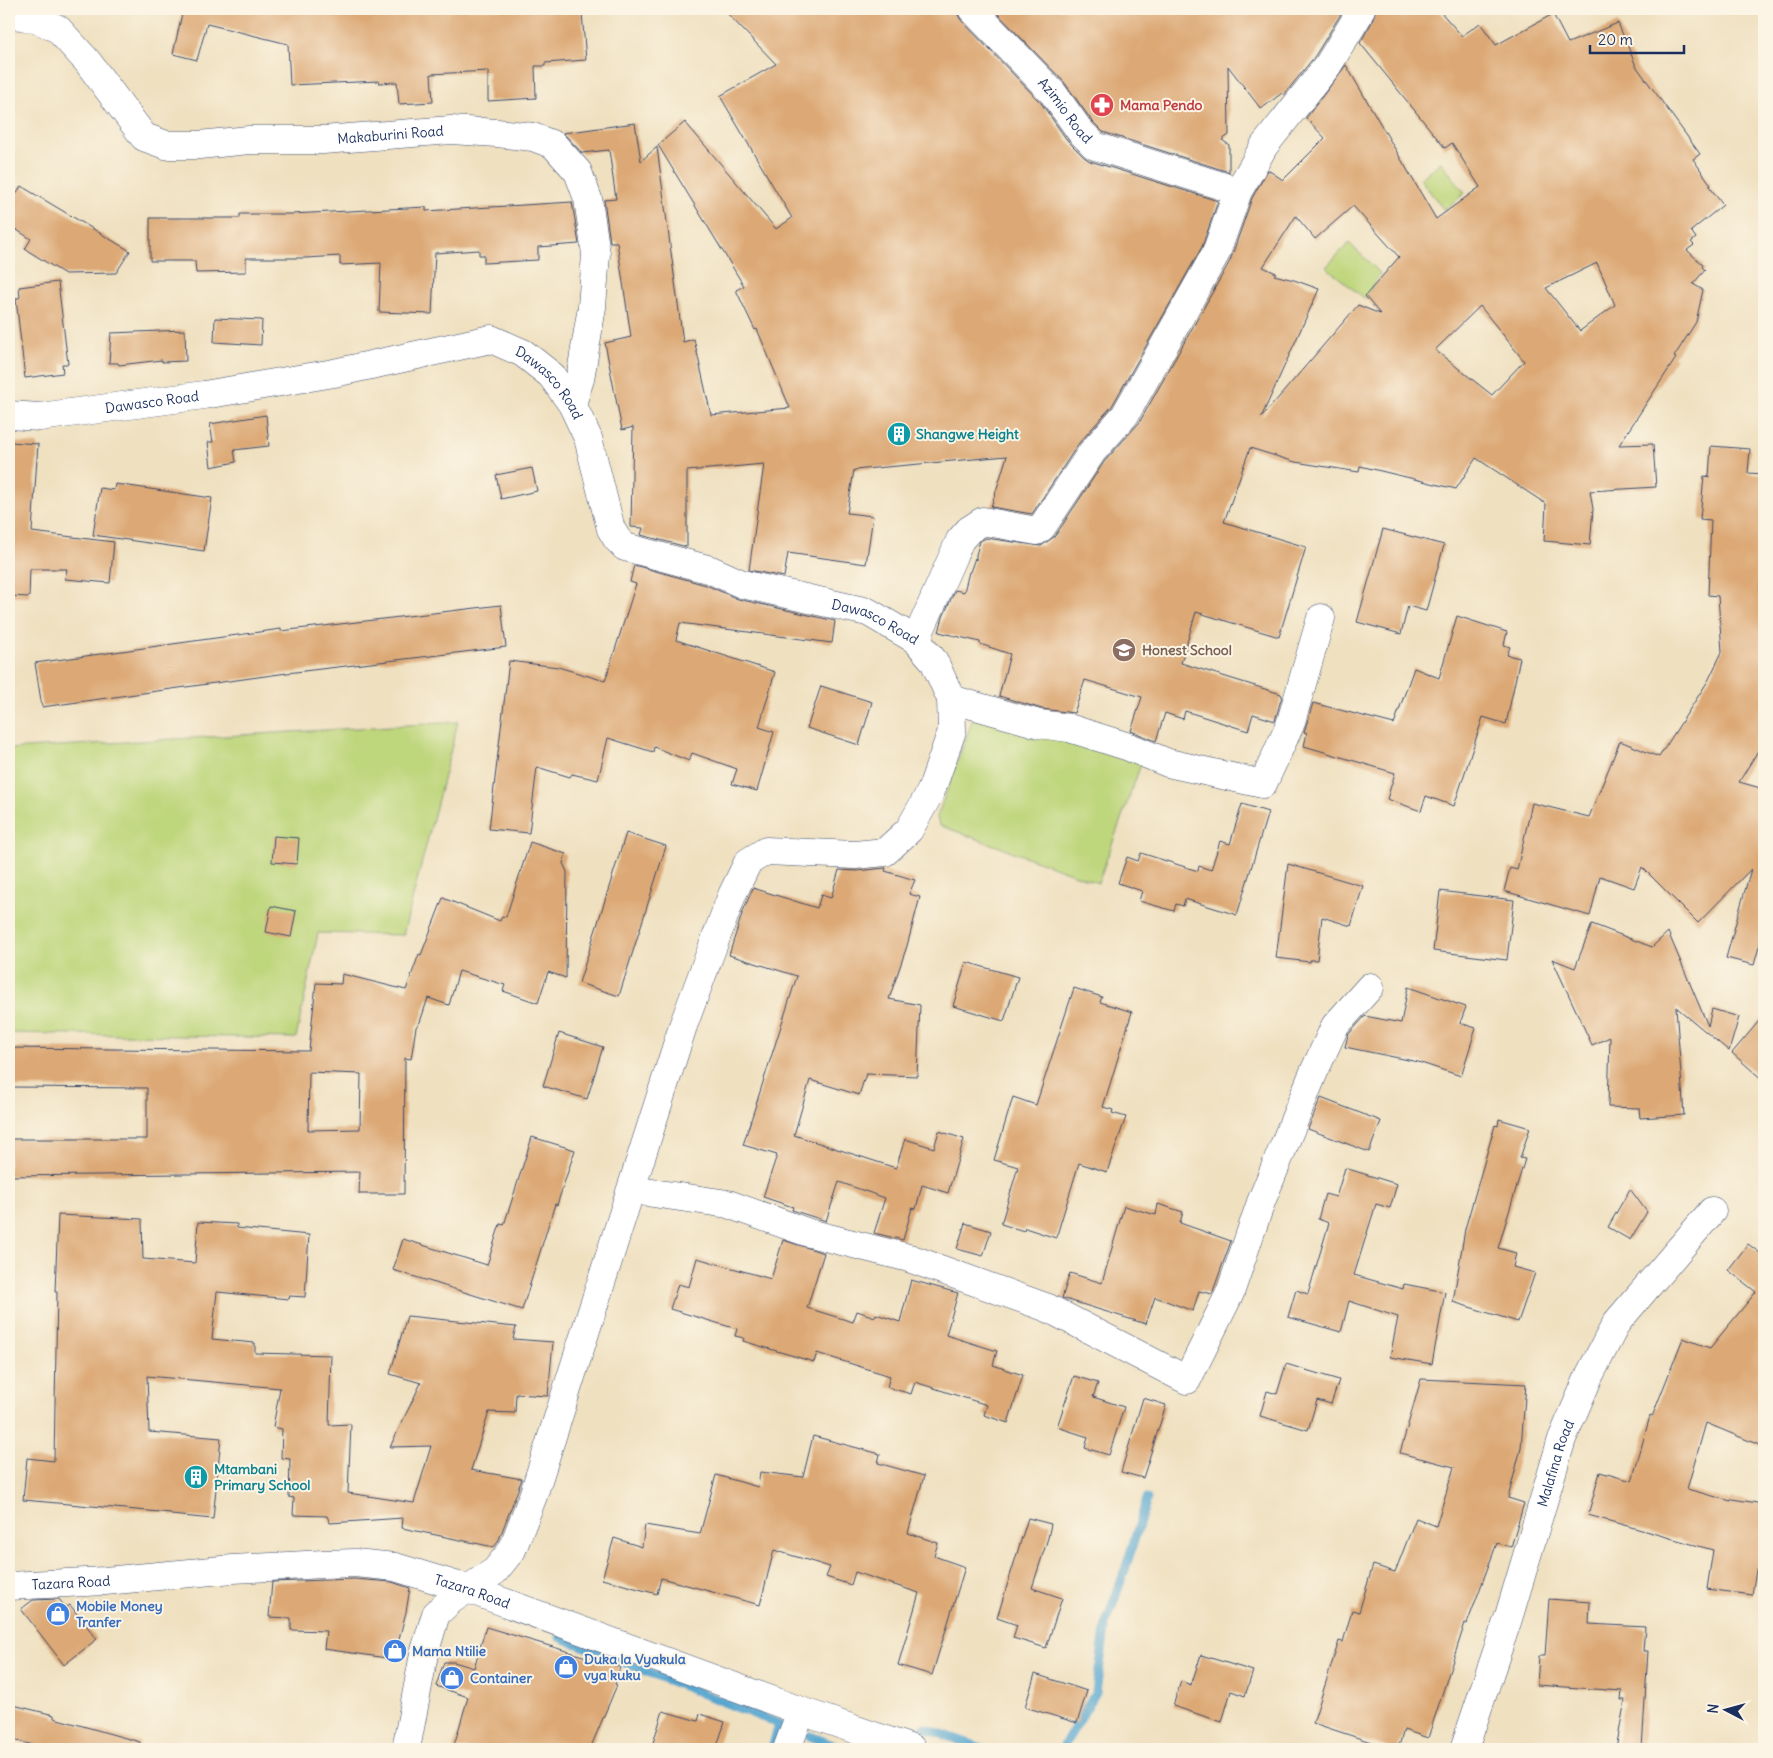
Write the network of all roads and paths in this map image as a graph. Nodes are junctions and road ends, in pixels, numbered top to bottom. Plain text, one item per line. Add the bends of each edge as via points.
1 (972, 9) edge
2 (1361, 9) edge
3 (9, 16) edge
4 (1238, 191) junction
5 (572, 404) junction
6 (9, 415) edge
7 (1321, 618) dead end
8 (916, 640) junction
9 (951, 699) junction
10 (1370, 987) dead end
11 (632, 1190) junction
12 (1712, 1211) dead end
13 (9, 1586) edge
14 (468, 1589) junction
15 (801, 1712) junction
16 (406, 1749) edge
17 (787, 1749) edge
18 (912, 1749) edge
19 (1464, 1749) edge

1 - 4 street, Azimio Road via 1053,93 1095,146
2 - 4 street via 1328,65 1264,146
3 - 5 street, Makaburini Road via 39,20 58,29 87,61 144,138 166,145 323,140 451,130 533,137 554,145 578,172 588,199 596,254 592,307 580,379
4 - 8 street via 1216,253 1125,415 1092,452 1042,528 1031,530 983,521 969,530 960,540
5 - 6 street, Dawasco Road via 551,375 524,353 491,339 334,373 204,395 40,417
5 - 8 street, Dawasco Road via 588,438 611,529 625,547 711,570 742,584 868,612
7 - 9 street via 1290,725 1263,784 1168,763 1069,728 1039,724
8 - 9 street, Dawasco Road via 934,661
9 - 11 street via 952,731 931,791 909,830 885,852 855,855 766,851 748,862 732,895 683,1026
10 - 11 street via 1335,1026 1261,1202 1230,1293 1187,1380 1048,1308 909,1258 809,1233 728,1204
11 - 14 street via 533,1496 512,1550 494,1571
12 - 19 street, Malafina Road via 1617,1322 1590,1374 1562,1439 1508,1619
13 - 14 street, Tazara Road via 355,1563 395,1567
14 - 15 street, Tazara Road
14 - 16 street via 436,1614 424,1654
15 - 17 street
15 - 18 street, Tazara Road

